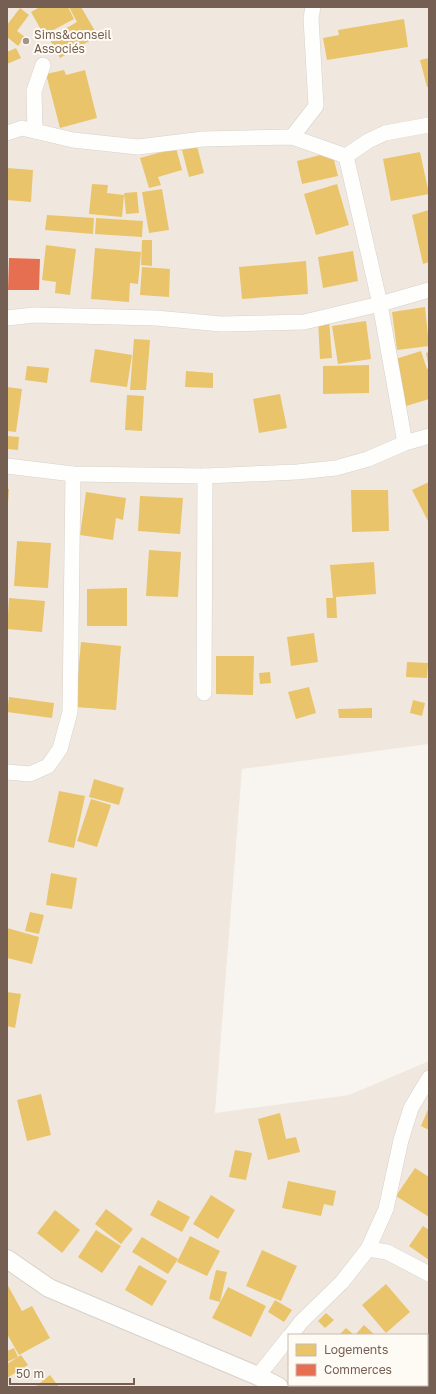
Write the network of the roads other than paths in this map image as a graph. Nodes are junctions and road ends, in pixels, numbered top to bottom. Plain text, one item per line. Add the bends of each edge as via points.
1 (313, 7) edge
2 (43, 65) dead end
3 (429, 125) edge
4 (35, 131) junction
5 (7, 133) edge
6 (292, 137) junction
7 (346, 156) junction
8 (429, 290) edge
9 (380, 304) junction
10 (7, 318) edge
11 (429, 436) edge
12 (405, 443) junction
13 (7, 466) edge
14 (73, 474) junction
15 (205, 476) junction
16 (204, 693) dead end
17 (7, 772) edge
18 (429, 1078) edge
19 (368, 1249) junction
20 (7, 1259) edge
21 (429, 1274) edge
22 (292, 1334) edge
23 (288, 1338) edge
24 (258, 1376) junction
25 (280, 1387) edge

1 - 6 street via 311,18 316,106
2 - 4 street via 34,91
3 - 7 street via 385,133
4 - 5 street via 22,128
4 - 6 street via 73,140 138,147 203,139
6 - 7 street
7 - 9 street
8 - 9 street
9 - 10 street via 304,322 221,324 156,318 34,315
9 - 12 street
11 - 12 street
12 - 15 street via 368,459 336,468
13 - 14 street
14 - 15 street
14 - 17 street via 70,712 60,749 48,766 30,774
15 - 16 street
18 - 19 street via 411,1108 401,1140 386,1209
19 - 21 street via 387,1252
19 - 22 street via 342,1282
20 - 24 street via 49,1288
23 - 24 street
24 - 25 street

